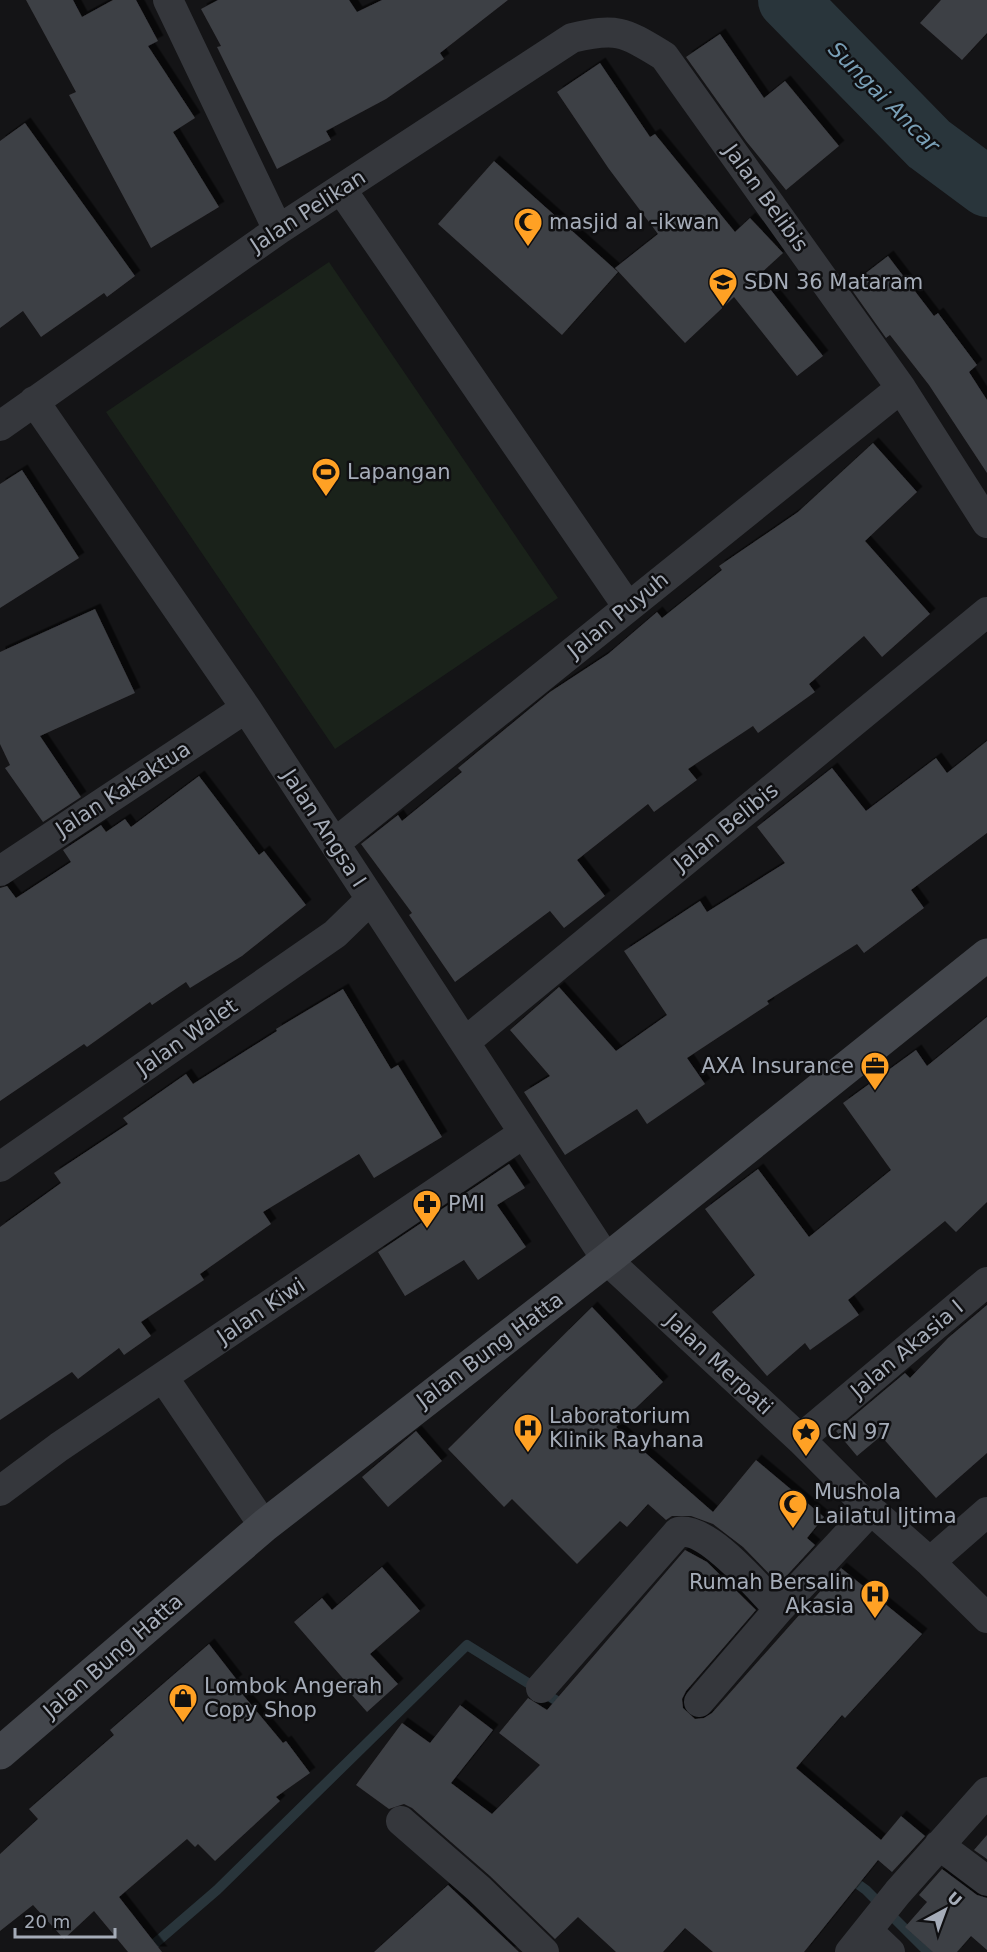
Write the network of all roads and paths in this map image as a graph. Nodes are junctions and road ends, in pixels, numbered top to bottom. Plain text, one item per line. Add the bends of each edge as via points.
1 (171, 1) edge
2 (631, 36) joint
3 (341, 189) junction
4 (278, 230) junction
5 (901, 388) junction
6 (34, 402) junction
7 (0, 426) edge
8 (987, 523) edge
9 (628, 607) junction
10 (987, 612) edge
11 (246, 708) junction
12 (335, 843) junction
13 (0, 870) edge
14 (370, 900) junction
15 (987, 955) edge
16 (465, 1042) junction
17 (524, 1133) junction
18 (0, 1167) edge
19 (607, 1260) junction
20 (987, 1282) edge
21 (163, 1377) junction
22 (800, 1439) junction
23 (0, 1491) edge
24 (871, 1510) junction
25 (987, 1512) edge
26 (264, 1526) junction
27 (930, 1562) junction
28 (779, 1609) junction
29 (987, 1618) edge
30 (541, 1688) dead end
31 (699, 1702) dead end
32 (0, 1753) edge
33 (987, 1792) edge
34 (401, 1821) dead end
35 (939, 1845) junction
36 (987, 1881) edge
37 (865, 1935) edge
38 (544, 1952) edge
39 (890, 1952) edge

1 - 4 street
2 - 3 street, Jalan Pelikan via 604,30 572,38
2 - 5 street, Jalan Belibis via 664,56
3 - 4 street, Jalan Pelikan
3 - 9 street
4 - 6 street, Jalan Pelikan
5 - 8 street, Jalan Belibis
5 - 9 street, Jalan Puyuh
6 - 7 street, Jalan Pelikan
6 - 11 street, Jalan Angsa I
9 - 12 street, Jalan Puyuh
10 - 16 street, Jalan Belibis
11 - 12 street, Jalan Angsa I
11 - 13 street, Jalan Kakaktua
12 - 14 street, Jalan Angsa I
14 - 16 street, Jalan Angsa I
14 - 18 street, Jalan Walet via 335,934
15 - 19 main road, Jalan Bung Hatta
16 - 17 street, Jalan Angsa I
17 - 19 street, Jalan Angsa I
17 - 21 street, Jalan Kiwi
19 - 22 street, Jalan Merpati
19 - 26 main road, Jalan Bung Hatta
20 - 22 street, Jalan Akasia I
21 - 23 street, Jalan Kiwi via 59,1446
21 - 26 street
22 - 24 street, Jalan Merpati
24 - 27 street, Jalan Merpati
24 - 28 street
25 - 27 street
26 - 32 main road, Jalan Bung Hatta
27 - 29 street, Jalan Merpati
28 - 30 street via 711,1543 687,1530 678,1532
28 - 31 street
33 - 35 street
34 - 38 street
35 - 36 street
35 - 37 street
37 - 39 street

